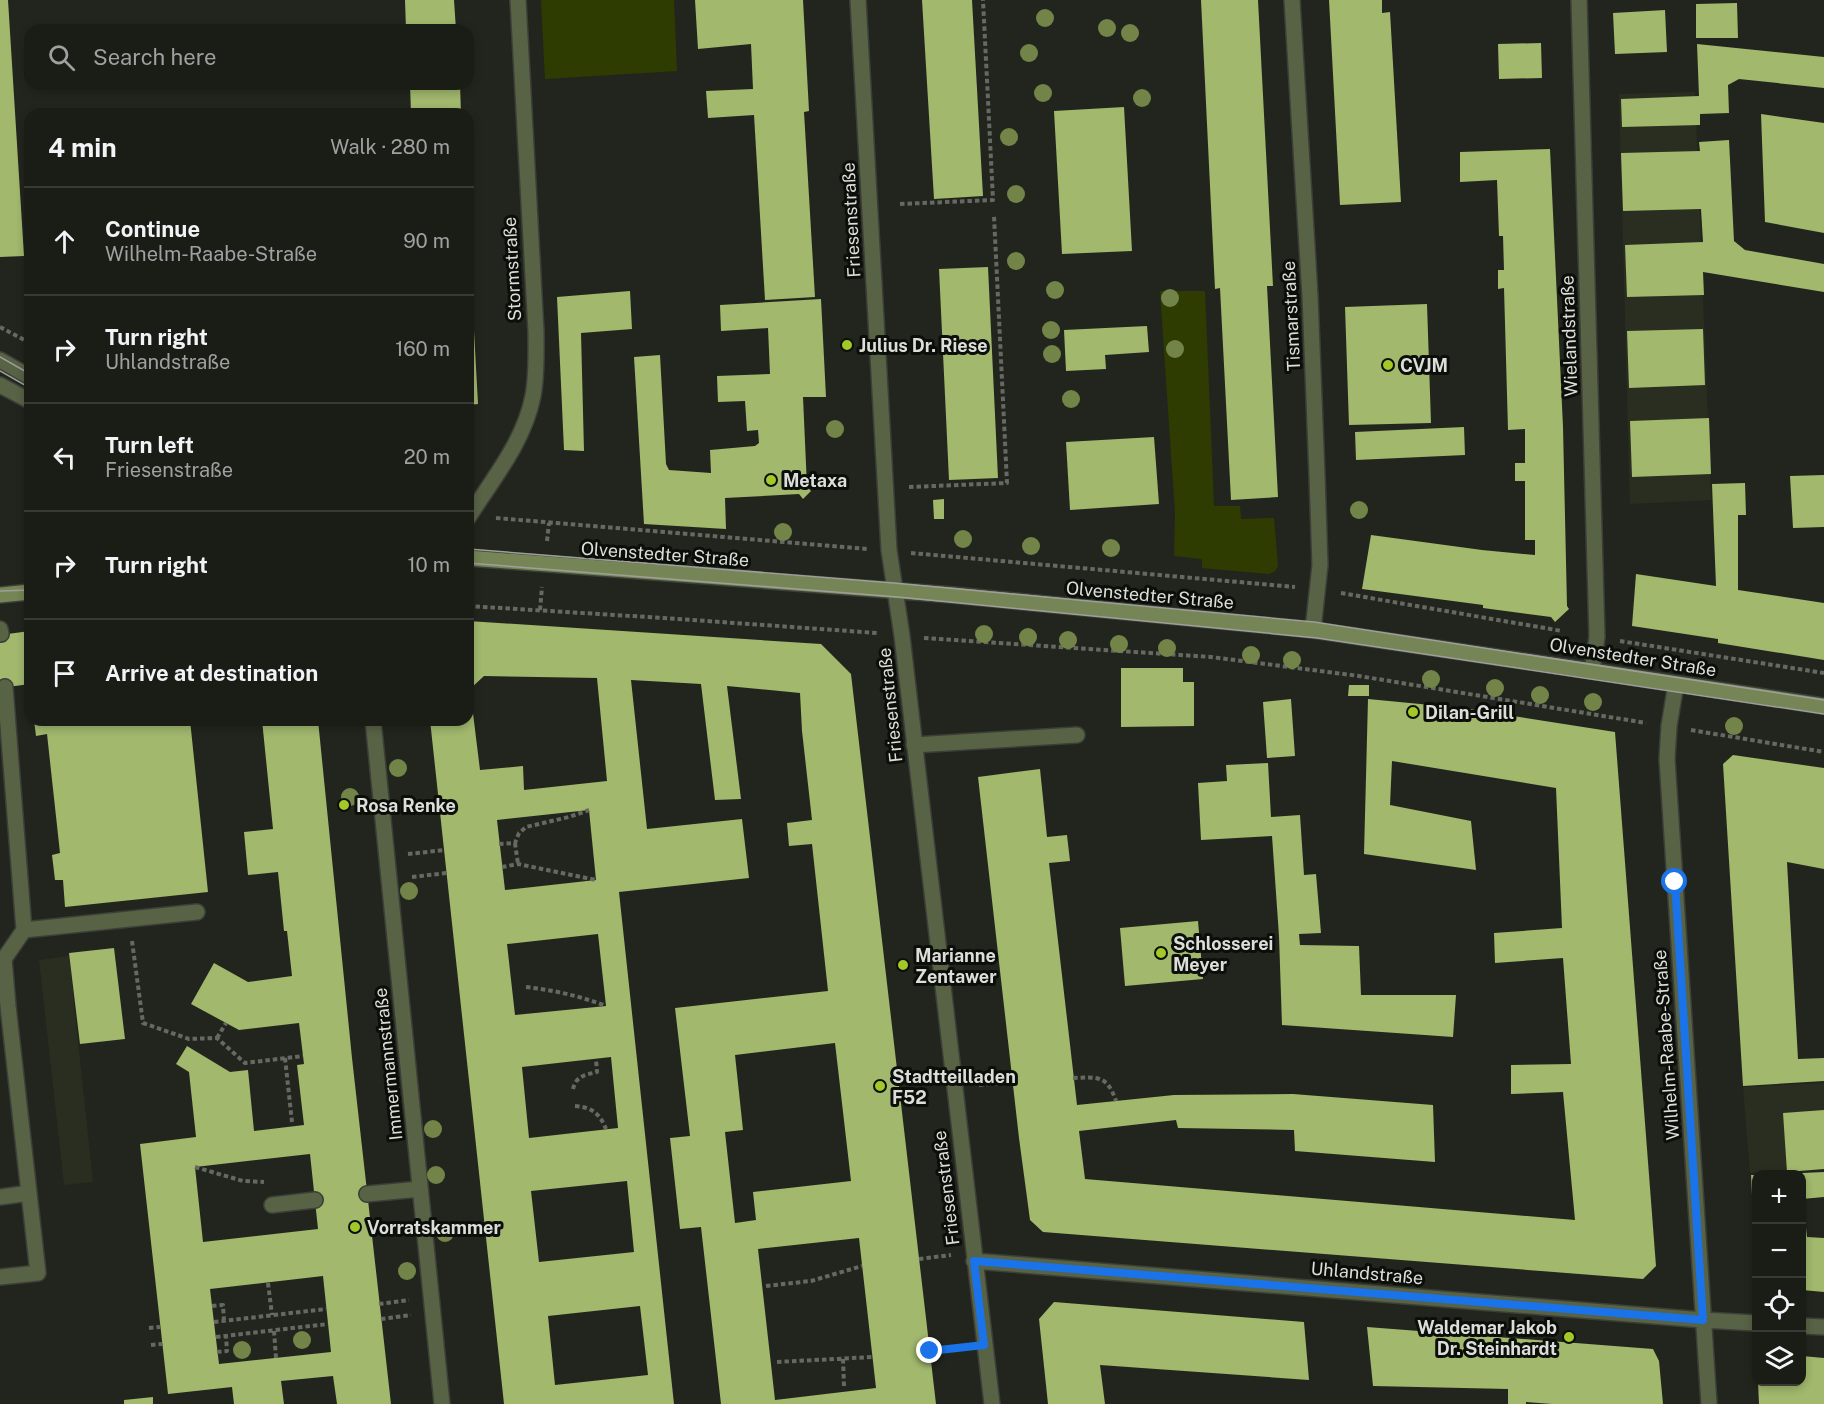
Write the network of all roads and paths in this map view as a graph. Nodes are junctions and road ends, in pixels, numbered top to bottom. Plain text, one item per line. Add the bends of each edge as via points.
1 (518, 0) edge
2 (858, 0) edge
3 (983, 0) edge
4 (1292, 0) edge
5 (1579, 0) edge
6 (900, 204) dead end
7 (994, 216) dead end
8 (0, 327) edge
9 (24, 340) edge
10 (0, 360) edge
11 (24, 373) edge
12 (0, 385) edge
13 (24, 398) edge
14 (885, 489) junction
15 (474, 508) edge
16 (514, 520) dead end
17 (866, 549) dead end
18 (910, 552) dead end
19 (474, 558) edge
20 (1290, 586) dead end
21 (896, 591) junction
22 (24, 593) edge
23 (1342, 593) dead end
24 (0, 595) edge
25 (474, 606) edge
26 (0, 629) edge
27 (1313, 630) junction
28 (1562, 631) dead end
29 (878, 633) dead end
30 (0, 634) edge
31 (925, 638) dead end
32 (1620, 641) dead end
33 (1592, 670) junction
34 (1824, 674) edge
35 (1676, 684) junction
36 (5, 687) dead end
37 (1824, 706) edge
38 (1642, 722) dead end
39 (374, 726) edge
40 (4, 730) edge
41 (1710, 733) dead end
42 (1077, 735) dead end
43 (914, 745) junction
44 (1824, 752) edge
45 (589, 810) dead end
46 (515, 843) junction
47 (499, 844) dead end
48 (445, 850) dead end
49 (386, 856) junction
50 (518, 864) junction
51 (502, 867) dead end
52 (447, 873) dead end
53 (388, 879) junction
54 (596, 880) dead end
55 (197, 912) dead end
56 (129, 919) junction
57 (24, 930) junction
58 (2, 959) edge
59 (526, 987) dead end
60 (606, 1006) dead end
61 (226, 1023) dead end
62 (217, 1038) junction
63 (303, 1056) dead end
64 (285, 1058) junction
65 (597, 1059) dead end
66 (1074, 1078) dead end
67 (1013, 1082) dead end
68 (954, 1087) junction
69 (573, 1089) dead end
70 (1116, 1101) dead end
71 (575, 1106) dead end
72 (292, 1122) dead end
73 (606, 1130) dead end
74 (195, 1167) dead end
75 (272, 1182) dead end
76 (420, 1189) junction
77 (29, 1193) junction
78 (367, 1194) dead end
79 (0, 1197) edge
80 (315, 1200) dead end
81 (272, 1205) dead end
82 (974, 1256) junction
83 (919, 1258) dead end
84 (862, 1266) dead end
85 (0, 1277) edge
86 (268, 1283) dead end
87 (766, 1286) dead end
88 (431, 1297) junction
89 (379, 1304) dead end
90 (212, 1306) dead end
91 (326, 1309) dead end
92 (272, 1315) junction
93 (1703, 1320) junction
94 (224, 1321) junction
95 (214, 1322) dead end
96 (1752, 1323) edge
97 (328, 1324) dead end
98 (160, 1326) dead end
99 (1806, 1326) edge
100 (1824, 1327) edge
101 (149, 1328) dead end
102 (274, 1331) junction
103 (226, 1336) junction
104 (216, 1337) dead end
105 (162, 1344) dead end
106 (151, 1345) dead end
107 (984, 1345) junction
108 (930, 1351) dead end
109 (217, 1352) dead end
110 (873, 1357) dead end
111 (276, 1358) dead end
112 (843, 1359) junction
113 (777, 1362) dead end
114 (844, 1386) dead end
115 (442, 1404) edge
116 (992, 1404) edge
117 (1709, 1404) edge

1 - 15 street, Stormstraße via 536,332 534,389 514,445
2 - 14 street, Friesenstraße
3 - 6 path via 993,200
4 - 27 street, Tismarstraße via 1310,296 1320,565
5 - 33 street, Wielandstraße via 1598,637
7 - 14 path via 1007,483
8 - 9 path
10 - 11 street
12 - 13 street
14 - 21 street, Friesenstraße
16 - 17 path, Olvenstedter Straße
18 - 20 path, Olvenstedter Straße
19 - 21 street, Olvenstedter Straße
21 - 27 street, Olvenstedter Straße
21 - 43 street, Friesenstraße
22 - 24 street
23 - 28 path, Olvenstedter Straße
25 - 29 path
26 - 30 street
27 - 33 street, Olvenstedter Straße
31 - 38 path via 1211,657 1359,676
32 - 34 path, Olvenstedter Straße
33 - 35 street, Olvenstedter Straße
35 - 37 street, Olvenstedter Straße
35 - 93 street, Wilhelm-Raabe-Straße via 1667,759
36 - 40 street
39 - 49 street, Immermannstraße
40 - 57 street
41 - 44 path
42 - 43 street
43 - 68 street, Friesenstraße
45 - 46 path via 526,827
46 - 47 path
46 - 50 path
48 - 49 path
49 - 53 street, Immermannstraße
50 - 51 path
50 - 54 path
52 - 53 path
53 - 76 street, Immermannstraße
55 - 56 street
56 - 57 street
56 - 62 path via 143,1023 189,1039
57 - 58 street
58 - 77 street
59 - 60 path via 574,995
61 - 62 path
62 - 64 path via 245,1063
63 - 64 path
64 - 72 path
65 - 69 path via 597,1072 580,1077
66 - 70 path via 1105,1080
67 - 68 path
68 - 82 street, Friesenstraße
71 - 73 path via 594,1112
74 - 75 path via 243,1181
76 - 78 street
76 - 88 street, Immermannstraße
77 - 79 street
77 - 85 street via 38,1273
80 - 81 street
82 - 83 path
82 - 93 street, Uhlandstraße
82 - 107 street, Friesenstraße
84 - 87 path via 811,1281
86 - 92 path
88 - 89 path
88 - 115 street, Immermannstraße
90 - 94 path via 223,1305
91 - 92 path
92 - 94 path
93 - 96 street, Uhlandstraße
93 - 117 street, Wilhelm-Raabe-Straße
94 - 95 path
97 - 102 path
98 - 101 path
99 - 100 street
102 - 103 path
102 - 111 path
103 - 104 path
103 - 109 path via 227,1351
105 - 106 path
107 - 108 path
107 - 116 street, Friesenstraße
110 - 112 path
112 - 113 path
112 - 114 path

